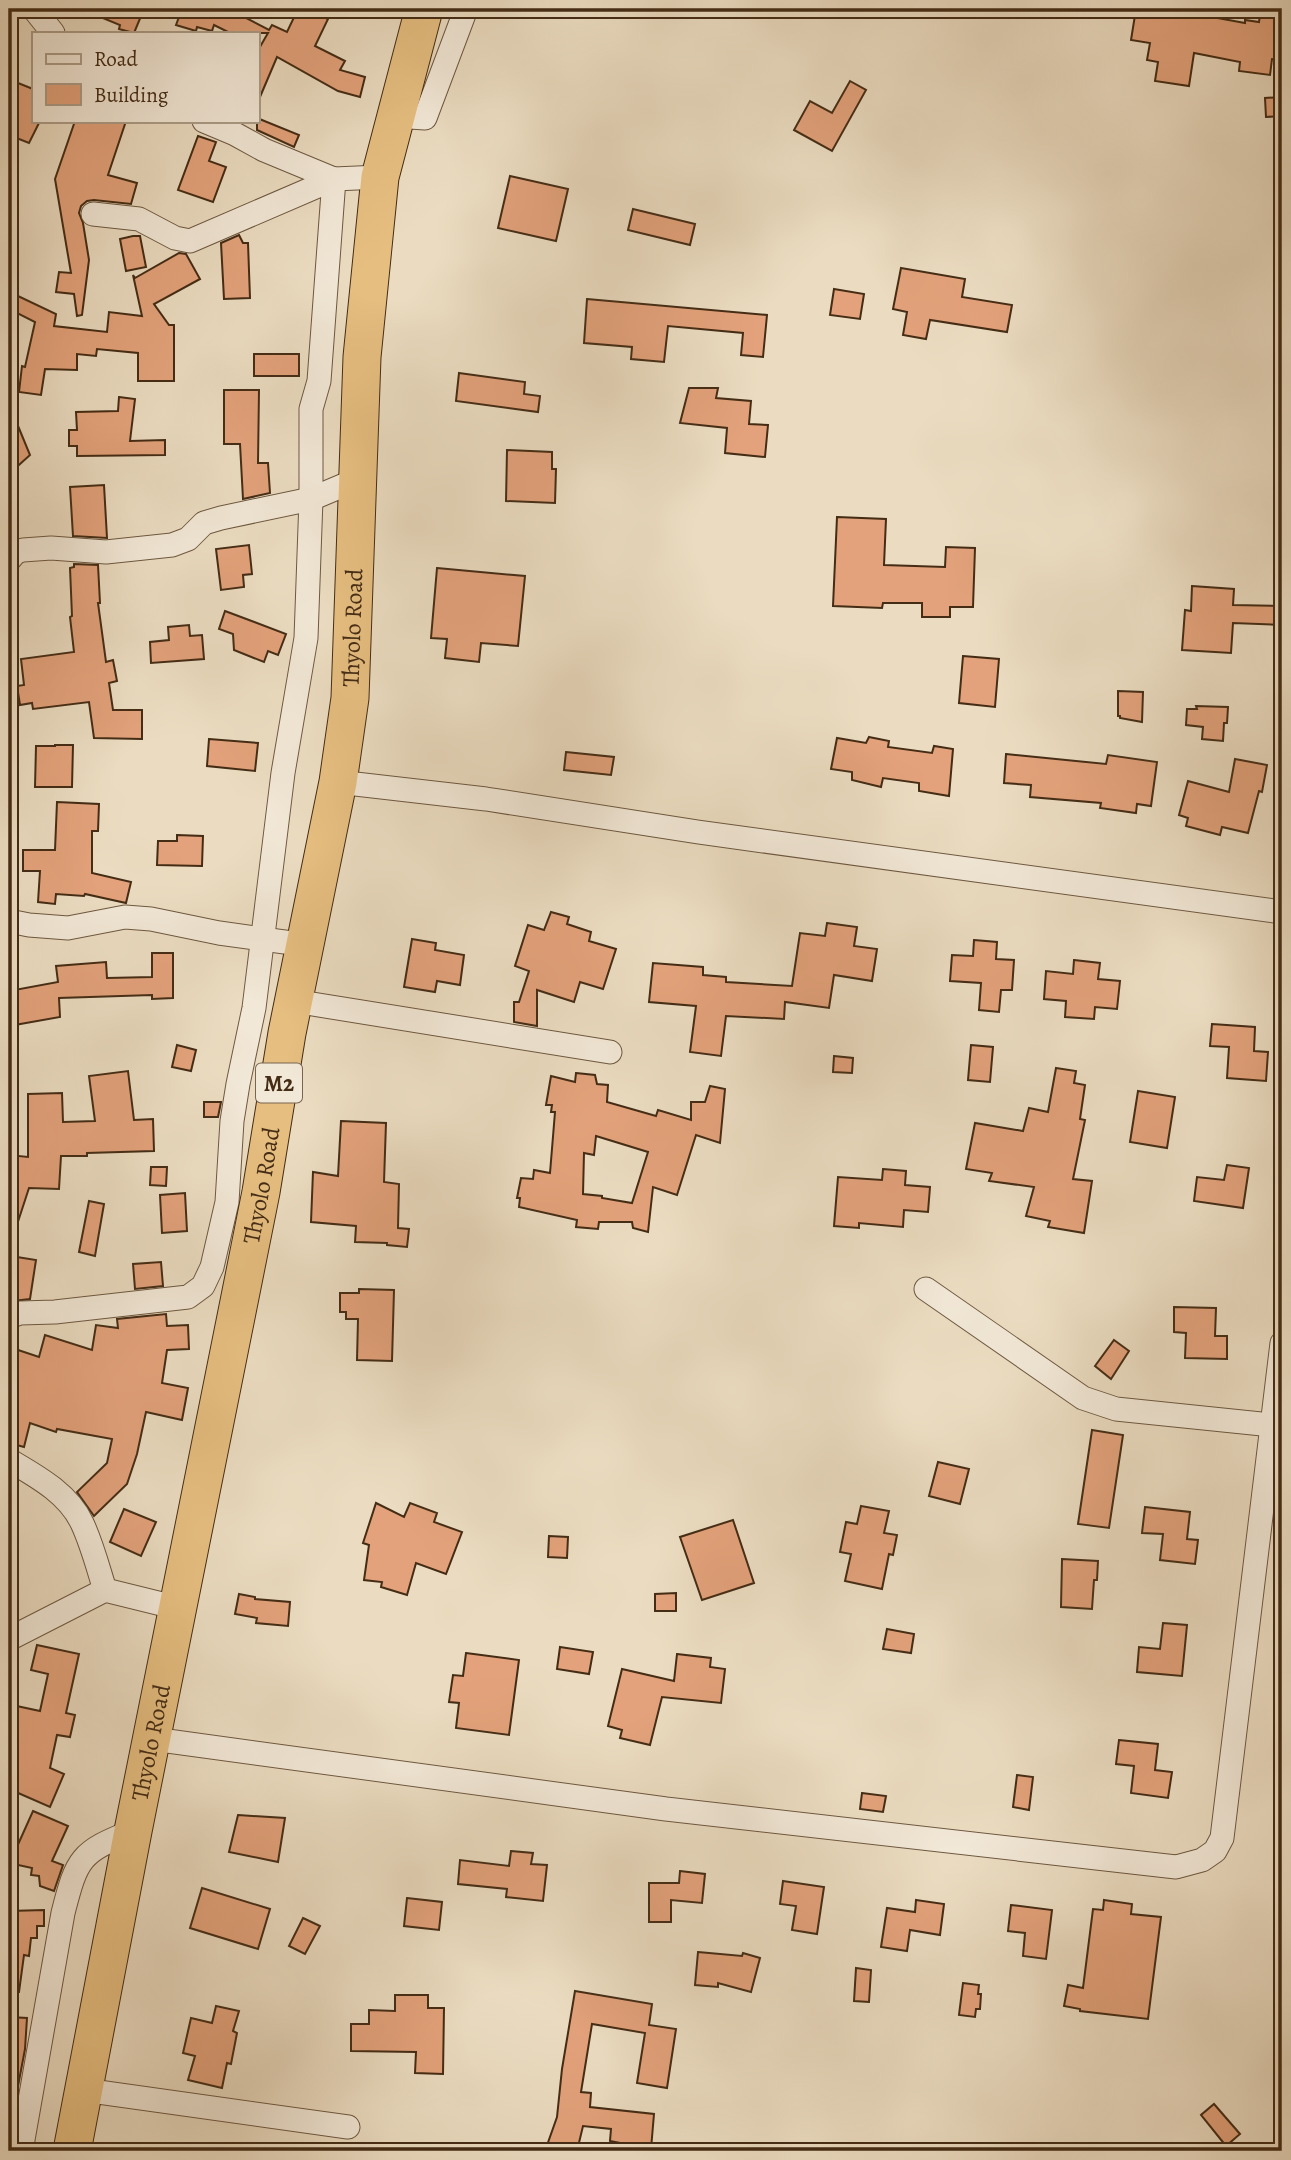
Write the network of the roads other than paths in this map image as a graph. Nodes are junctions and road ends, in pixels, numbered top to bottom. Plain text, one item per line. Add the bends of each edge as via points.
1 (34, 9) edge
2 (424, 9) edge
3 (466, 9) edge
4 (52, 32) edge
5 (395, 116) junction
6 (206, 122) edge
7 (380, 177) junction
8 (334, 179) junction
9 (93, 214) dead end
10 (356, 480) junction
11 (311, 499) junction
12 (9, 560) edge
13 (338, 782) junction
14 (1282, 912) edge
15 (9, 922) edge
16 (264, 939) junction
17 (307, 945) junction
18 (291, 1017) junction
19 (250, 1030) junction
20 (610, 1052) dead end
21 (261, 1192) junction
22 (227, 1202) junction
23 (926, 1289) dead end
24 (9, 1317) edge
25 (1282, 1343) edge
26 (1272, 1425) junction
27 (9, 1460) edge
28 (105, 1590) junction
29 (177, 1608) junction
30 (9, 1639) edge
31 (153, 1739) junction
32 (133, 1831) junction
33 (84, 2091) junction
34 (348, 2127) dead end
35 (9, 2140) edge
36 (19, 2151) edge
37 (72, 2151) edge

1 - 4 street
2 - 5 highway, Thyolo Road / M2
3 - 5 street via 425,118
5 - 7 highway, Thyolo Road / M2
6 - 8 street
7 - 8 street
7 - 10 highway, Thyolo Road / M2 via 362,356
8 - 9 street via 190,241 139,219
8 - 11 street via 319,381 311,409
10 - 11 street
10 - 13 highway, Thyolo Road / M2 via 350,698
11 - 12 street via 204,523 188,539 172,545 107,552 23,550
11 - 16 street via 306,638 283,773
13 - 14 street
13 - 17 highway, Thyolo Road / M2
15 - 16 street via 68,928 125,917
16 - 17 street
16 - 19 street
17 - 18 highway, Thyolo Road / M2
18 - 19 street
18 - 20 street
18 - 21 highway, Thyolo Road / M2
19 - 22 street via 232,1121
21 - 22 street
21 - 29 highway, Thyolo Road / M2
22 - 24 street via 212,1267 203,1286 188,1297
23 - 26 street via 1083,1398 1116,1409
25 - 26 street
26 - 31 street via 1222,1838 1215,1851 1202,1860 1176,1867 1056,1855 678,1810
27 - 28 street via 66,1500 81,1520
28 - 29 street
28 - 30 street
29 - 31 highway, Thyolo Road / M2
31 - 32 highway, Thyolo Road / M2
32 - 33 highway, Thyolo Road / M2
32 - 36 street via 100,1844 83,1858 71,1879
33 - 34 street
33 - 37 highway, Thyolo Road / M2
35 - 36 street

